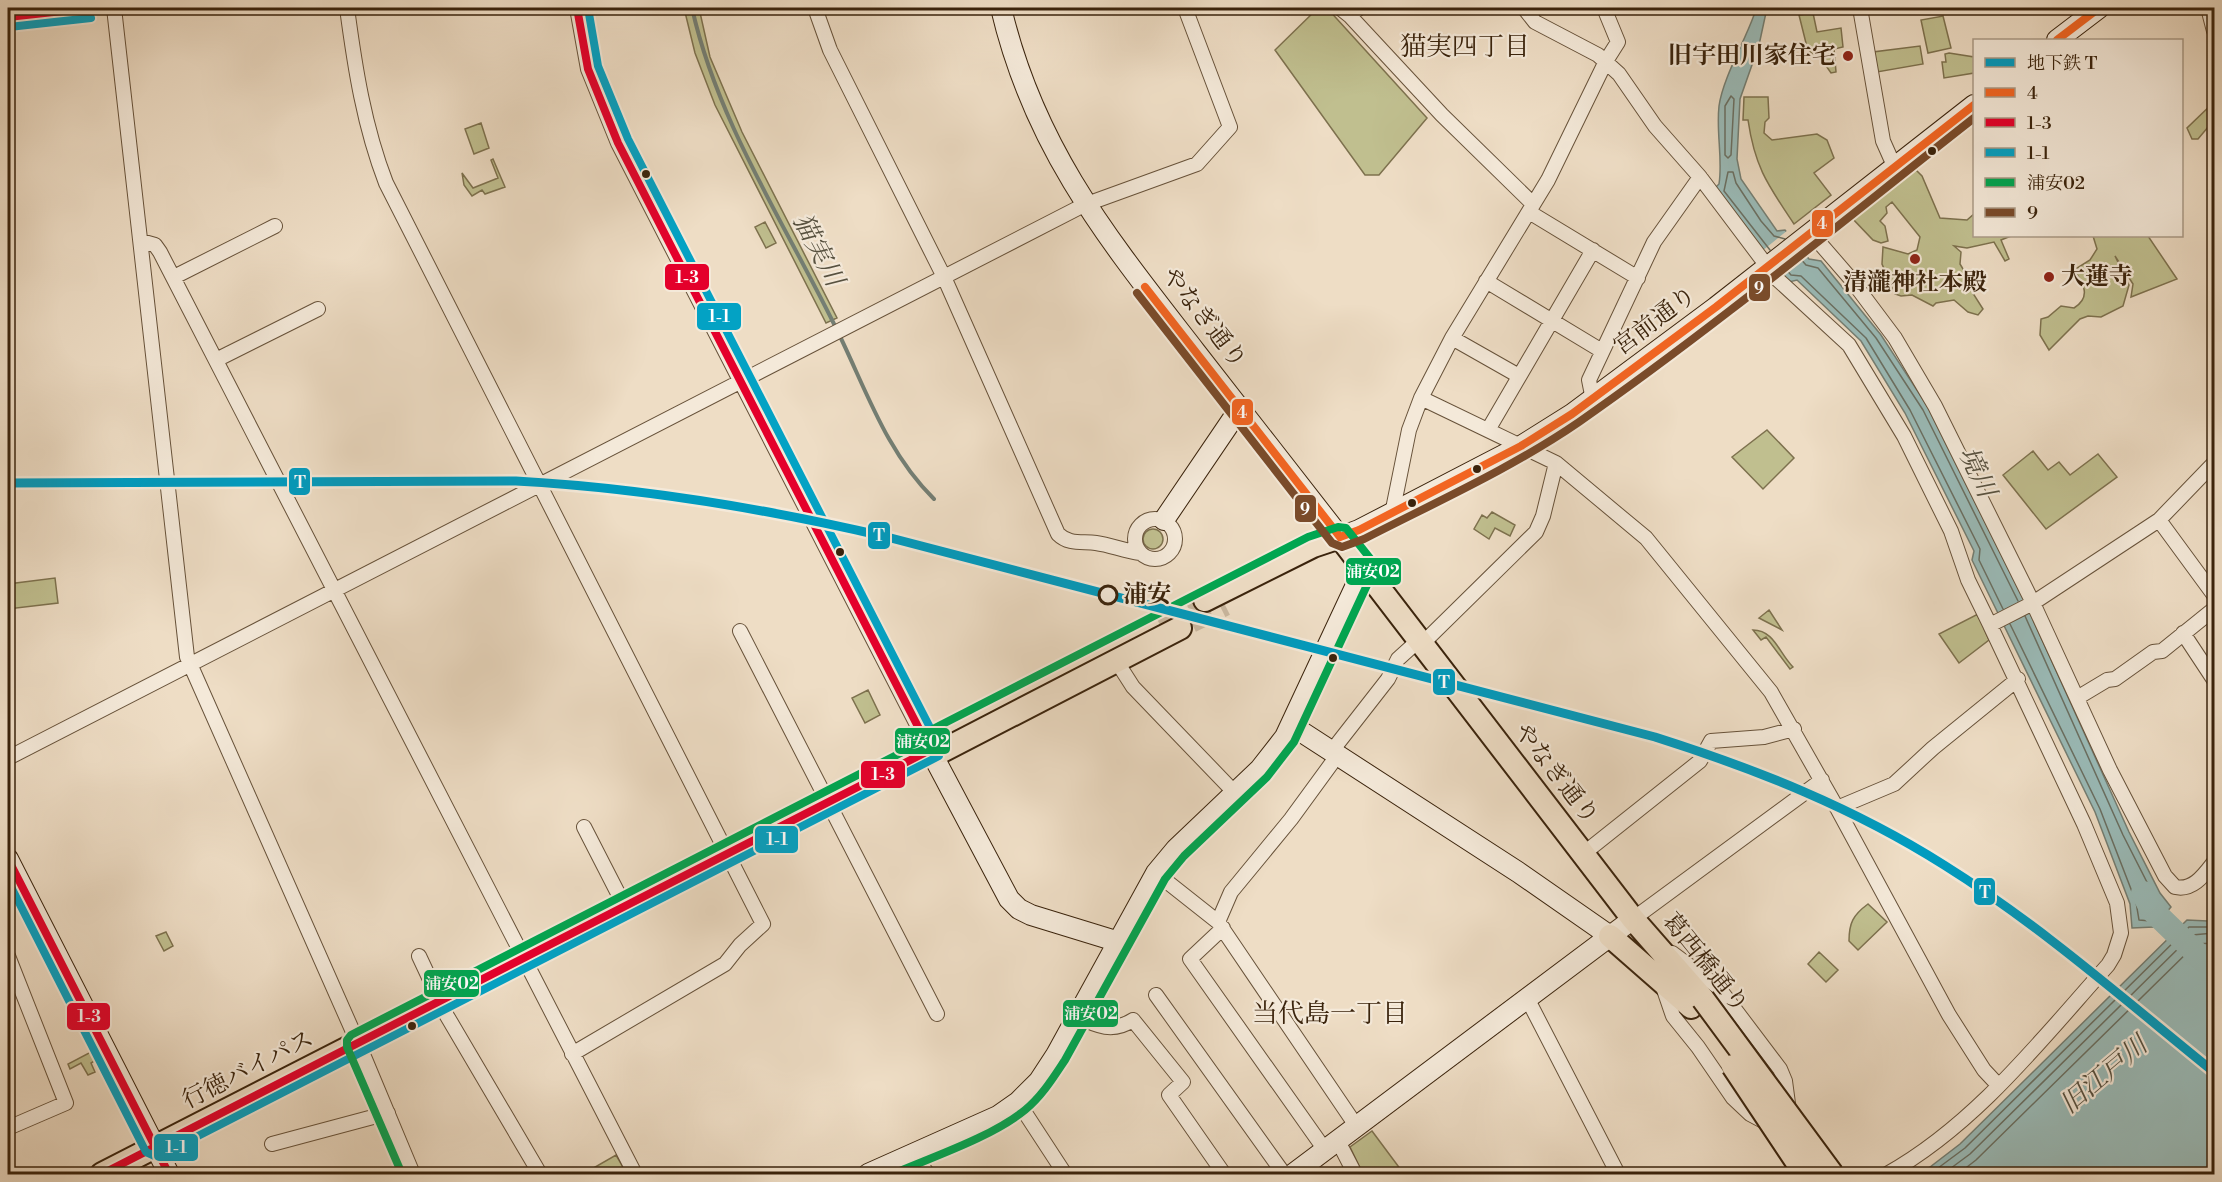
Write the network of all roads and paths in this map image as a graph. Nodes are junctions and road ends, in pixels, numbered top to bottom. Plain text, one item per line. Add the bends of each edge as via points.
1 (90, 8) edge
2 (114, 8) edge
3 (347, 8) edge
4 (577, 8) edge
5 (815, 8) edge
6 (1001, 8) edge
7 (1185, 8) edge
8 (1524, 8) edge
9 (1604, 8) edge
10 (1860, 8) edge
11 (2099, 8) edge
12 (2208, 8) edge
13 (1350, 10) edge
14 (8, 17) edge
15 (2214, 31) edge
16 (2058, 39) edge
17 (1606, 61) junction
18 (1973, 106) edge
19 (1895, 168) junction
20 (1700, 177) junction
21 (1084, 205) junction
22 (1531, 208) junction
23 (275, 226) dead end
24 (1805, 238) junction
25 (141, 241) junction
26 (1593, 250) junction
27 (1769, 266) junction
28 (174, 277) junction
29 (944, 277) junction
30 (1638, 278) junction
31 (1486, 282) junction
32 (318, 309) dead end
33 (1552, 321) junction
34 (1452, 338) junction
35 (1602, 351) junction
36 (216, 360) junction
37 (1520, 376) junction
38 (739, 381) junction
39 (1421, 398) junction
40 (1593, 400) junction
41 (1240, 408) junction
42 (1488, 430) junction
43 (1521, 446) junction
44 (1556, 463) junction
45 (2214, 463) edge
46 (537, 485) junction
47 (1392, 514) junction
48 (1164, 520) junction
49 (2159, 520) junction
50 (1340, 537) junction
51 (1140, 553) junction
52 (1364, 568) junction
53 (334, 590) junction
54 (2214, 595) edge
55 (1215, 603) tunnel mouth
56 (2030, 604) junction
57 (2214, 609) edge
58 (1995, 623) junction
59 (740, 631) dead end
60 (2183, 633) junction
61 (1421, 642) junction
62 (1117, 662) junction
63 (190, 664) junction
64 (2018, 679) junction
65 (2214, 680) edge
66 (2077, 698) junction
67 (1291, 725) junction
68 (1794, 729) junction
69 (930, 750) junction
70 (1334, 754) junction
71 (8, 758) edge
72 (1822, 780) junction
73 (1235, 793) junction
74 (828, 803) junction
75 (1837, 808) junction
76 (584, 827) dead end
77 (1583, 854) junction
78 (726, 855) junction
79 (8, 859) edge
80 (2214, 862) edge
81 (1156, 873) junction
82 (625, 907) junction
83 (1634, 919) junction
84 (1220, 925) junction
85 (1610, 936) junction
86 (1119, 942) junction
87 (1651, 942) junction
88 (419, 956) dead end
89 (8, 957) edge
90 (524, 960) junction
91 (1661, 980) junction
92 (1156, 995) dead end
93 (1527, 998) junction
94 (440, 1002) junction
95 (1697, 1003) junction
96 (937, 1014) dead end
97 (1077, 1017) junction
98 (357, 1044) junction
99 (573, 1054) junction
100 (1998, 1086) junction
101 (1018, 1102) junction
102 (388, 1113) junction
103 (1357, 1127) junction
104 (8, 1128) edge
105 (272, 1144) dead end
106 (1332, 1145) junction
107 (155, 1147) junction
108 (913, 1154) junction
109 (102, 1174) edge
110 (169, 1174) edge
111 (413, 1174) edge
112 (540, 1174) edge
113 (635, 1174) edge
114 (868, 1174) edge
115 (928, 1174) edge
116 (1065, 1174) edge
117 (1224, 1174) edge
118 (1284, 1174) edge
119 (1293, 1174) edge
120 (1355, 1174) edge
121 (1618, 1174) edge
122 (1805, 1174) edge
123 (1810, 1174) edge
124 (1825, 1174) edge
125 (1832, 1174) edge
126 (1887, 1174) edge

1 - 14 street
2 - 25 street
3 - 46 street via 364,115 386,183
4 - 38 street via 588,69 606,116
5 - 29 street via 830,50
6 - 21 street, やなぎ通り via 1041,126
7 - 21 street via 1229,120 1228,132 1197,164
8 - 17 street via 1544,27
9 - 17 street via 1618,42
10 - 19 street via 1882,141
11 - 16 street
12 - 15 street
13 - 22 street
17 - 20 street
17 - 22 street
18 - 19 street, 宮前通り
19 - 24 street, 宮前通り
20 - 27 street
20 - 30 street via 1654,242
21 - 29 street
21 - 41 street, やなぎ通り
22 - 26 street
22 - 31 street
23 - 28 street
24 - 27 street, 宮前通り
24 - 56 street via 1867,300 1909,361 1949,432
25 - 28 street via 155,245
25 - 63 street
26 - 30 street
26 - 33 street
27 - 40 street, 宮前通り
27 - 58 street via 1849,345 1875,385 1951,531 1965,571
28 - 36 street
29 - 38 street
29 - 51 street via 1058,534 1084,544 1093,542
30 - 35 street
31 - 33 street
31 - 34 street
32 - 36 street
33 - 35 street
33 - 37 street
34 - 37 street
34 - 39 street
35 - 40 street via 1589,380
36 - 53 street
37 - 42 street
38 - 46 street
38 - 69 street
39 - 42 street
39 - 47 street via 1409,430
40 - 43 street, 宮前通り
41 - 48 street
41 - 50 street, やなぎ通り
42 - 43 street
43 - 44 street
43 - 47 street, 宮前通り
44 - 61 street via 1536,532
44 - 68 street via 1646,538 1771,692
45 - 49 street
46 - 53 street
46 - 78 street
47 - 50 street, 宮前通り
48 - 51 street via 1150,518 1137,530 1134,538
48 - 51 street via 1174,537 1170,554 1162,559
49 - 54 street
49 - 56 street
50 - 52 main road, やなぎ通り
50 - 55 main road via 1314,546
52 - 61 main road, やなぎ通り
52 - 67 street
53 - 63 street
53 - 90 street
56 - 58 street
56 - 66 street
57 - 60 street
58 - 64 street
59 - 74 street
60 - 65 street
60 - 66 street via 2162,651 2153,652 2115,679
61 - 70 street via 1398,659
61 - 77 main road, やなぎ通り
62 - 69 main road, 行徳バイパス via 942,751
62 - 69 main road, 行徳バイパス via 1169,626 936,739
62 - 73 street via 1133,687
63 - 71 street
63 - 98 street
64 - 75 street via 1894,784
64 - 100 street via 2117,903 2121,933 2108,966
66 - 80 street via 2110,770 2171,884 2180,888 2192,885
67 - 70 street
67 - 73 street via 1276,751
68 - 72 street
68 - 77 street via 1764,737 1711,741 1700,761
69 - 74 main road, 行徳バイパス
69 - 86 street via 1014,904 1031,915
70 - 84 street via 1291,819 1231,892
70 - 85 street
72 - 75 street
72 - 83 street
73 - 81 street
74 - 78 main road, 行徳バイパス
74 - 96 street
75 - 100 street via 1949,1015
76 - 82 street
77 - 83 main road, やなぎ通り
78 - 82 main road, 行徳バイパス
78 - 99 street via 763,924 725,964
79 - 107 street
81 - 84 street
81 - 86 street
82 - 90 main road, 行徳バイパス
83 - 85 street
83 - 87 main road, 葛西橋通り
84 - 103 street
84 - 106 street via 1190,960
85 - 91 main road
85 - 93 street
86 - 97 street
87 - 91 street
87 - 95 main road, 葛西橋通り
87 - 124 street via 1718,987 1780,1069 1791,1122
88 - 94 street
89 - 104 street via 66,1103
90 - 94 main road, 行徳バイパス
90 - 99 street
91 - 95 main road
91 - 123 street via 1672,1016 1732,1098 1778,1130
92 - 118 street
93 - 103 street
93 - 121 street
94 - 98 main road, 行徳バイパス
94 - 112 street
95 - 122 main road, 葛西橋通り, bridge
95 - 125 main road, 葛西橋通り, bridge
97 - 101 street via 1039,1081
97 - 117 street via 1100,1028 1123,1027 1133,1020 1183,1082 1169,1095
98 - 102 street
98 - 107 main road, 行徳バイパス
99 - 113 street
100 - 126 street via 1955,1126
101 - 108 street via 998,1116
101 - 116 street
102 - 105 street
102 - 111 street
103 - 106 street
106 - 119 street
106 - 120 street
107 - 109 main road, 行徳バイパス
107 - 110 street
108 - 114 street
108 - 115 street

